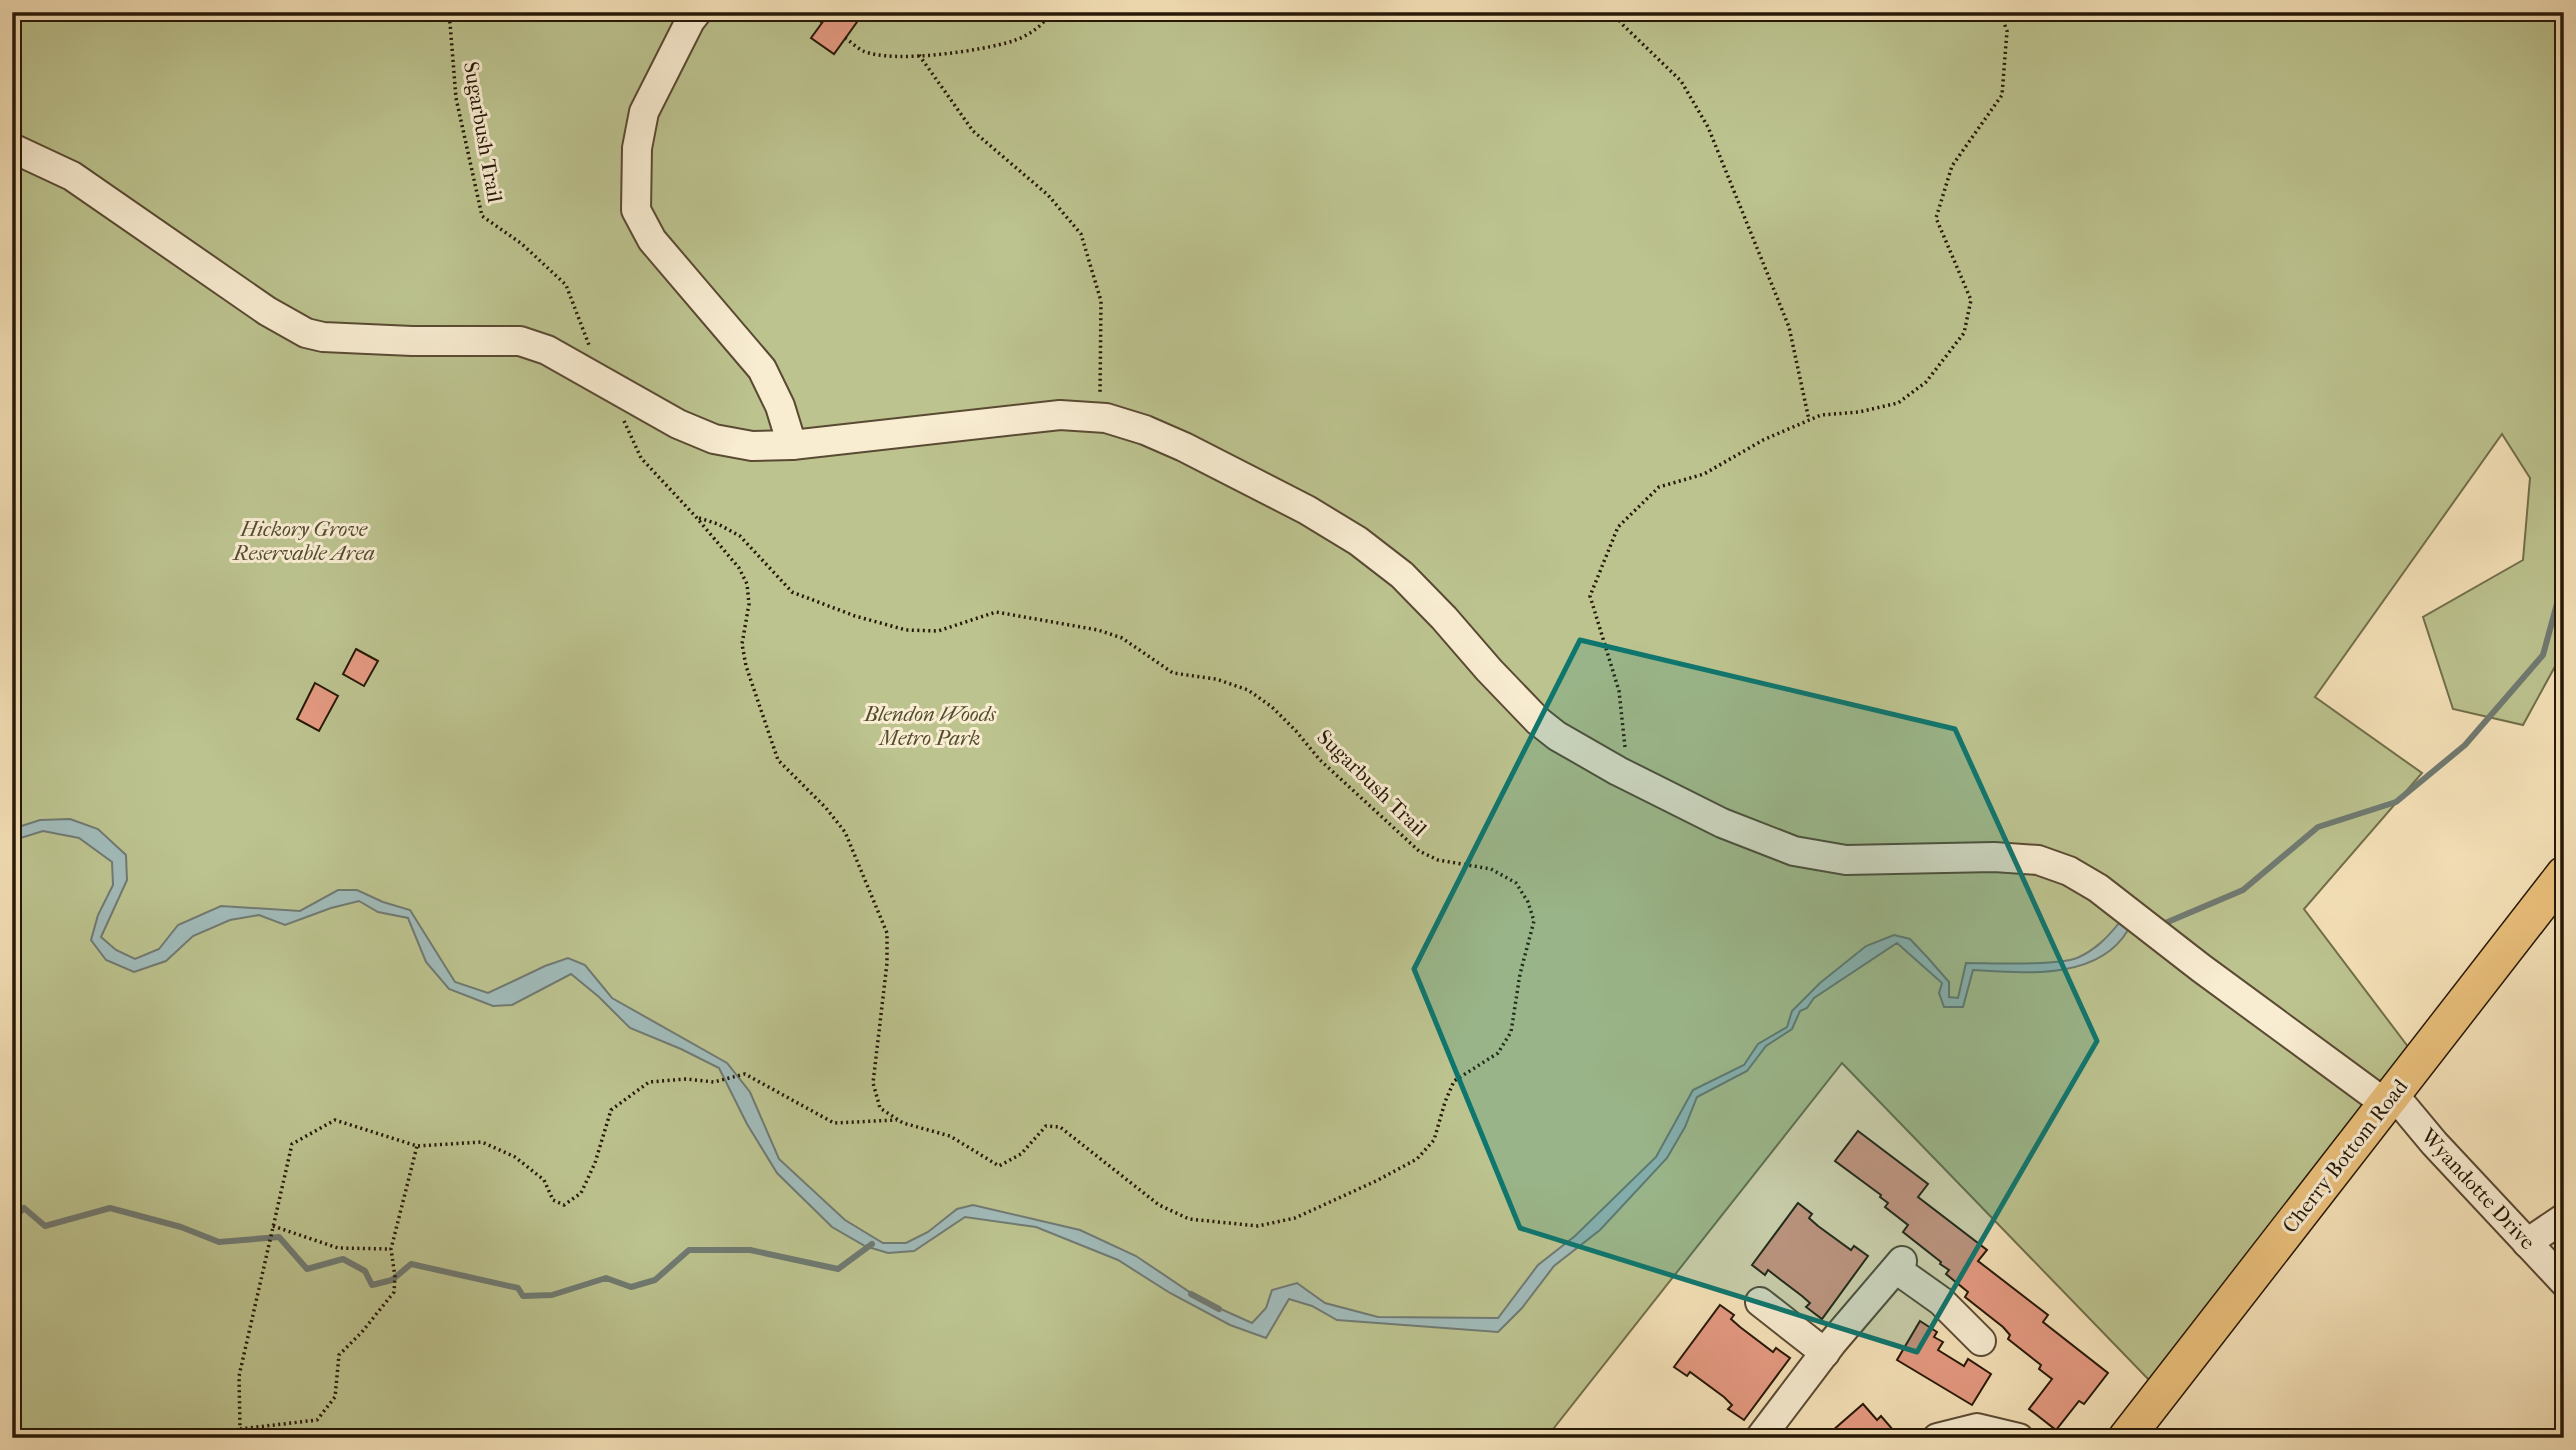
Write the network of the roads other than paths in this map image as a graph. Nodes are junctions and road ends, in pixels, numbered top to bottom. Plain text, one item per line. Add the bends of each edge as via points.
1 (697, 12) edge
2 (12, 148) edge
3 (792, 445) junction
4 (2560, 888) edge
5 (2390, 1100) junction
6 (2564, 1218) edge
7 (2527, 1243) junction
8 (2564, 1282) edge
9 (1760, 1302) dead end
10 (1981, 1341) dead end
11 (1825, 1353) junction
12 (1760, 1438) edge
13 (1937, 1438) edge
14 (2019, 1438) edge
15 (2126, 1438) edge

1 - 3 street via 644,112 637,148 636,210 652,240 762,369
2 - 3 street, Wyandotte Drive via 72,176 306,333 412,341 520,341 547,350 678,424 714,439 752,446
3 - 5 street, Wyandotte Drive via 1060,415 1099,417 1145,430 1307,510 1358,541 1402,575 1538,721 1629,777 1751,836 1794,851 1846,860 2038,860 2069,871
4 - 5 main road, Cherry Bottom Road
5 - 7 street, Wyandotte Drive
5 - 15 main road, Cherry Bottom Road
6 - 7 street
7 - 8 street, Wyandotte Drive
9 - 11 street
10 - 11 street via 1899,1265
11 - 12 street
13 - 14 street via 1977,1428

